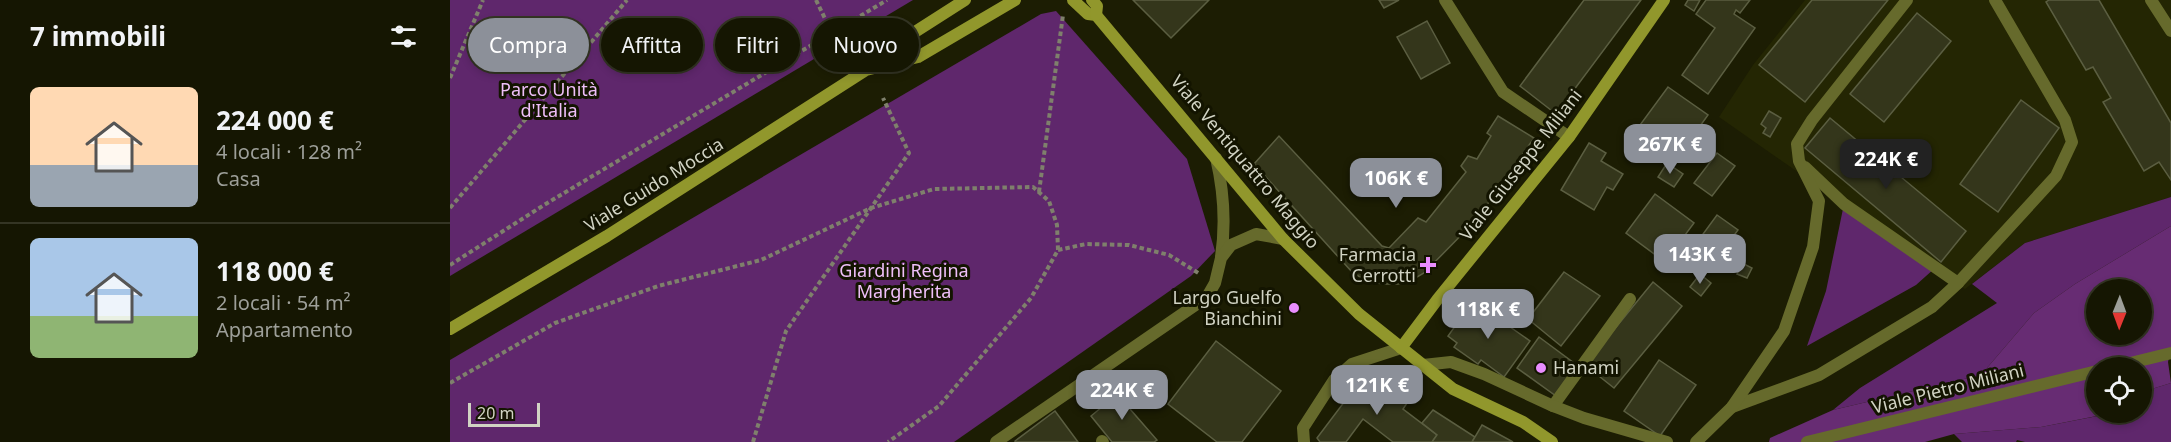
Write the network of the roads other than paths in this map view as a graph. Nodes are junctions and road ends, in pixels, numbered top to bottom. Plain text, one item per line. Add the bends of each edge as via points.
1 (965, 0) edge
2 (1015, 0) edge
3 (1073, 0) edge
4 (1092, 0) edge
5 (1445, 0) edge
6 (1664, 0) edge
7 (1907, 0) edge
8 (1995, 0) edge
9 (2151, 0) edge
10 (1096, 15) junction
11 (919, 29) edge
12 (2171, 31) edge
13 (919, 56) edge
14 (863, 72) edge
15 (1569, 137) junction
16 (1216, 158) junction
17 (1799, 161) junction
18 (1283, 238) junction
19 (1221, 258) junction
20 (1958, 283) junction
21 (1630, 299) dead end
22 (450, 329) edge
23 (1401, 348) junction
24 (2171, 353) edge
25 (2152, 358) edge
26 (1423, 366) junction
27 (2086, 374) edge
28 (1553, 406) junction
29 (1732, 407) junction
30 (1001, 441) edge
31 (1304, 442) edge
32 (1552, 442) edge
33 (1667, 442) edge
34 (1696, 442) edge
35 (1807, 442) edge

1 - 11 main road, Viale Guido Moccia
2 - 13 main road, Viale Guido Moccia
3 - 10 main road, Viale Ventiquattro Maggio via 1088,14
4 - 10 main road, Viale Ventiquattro Maggio via 1097,6
5 - 15 street via 1503,92
6 - 15 main road, Viale Giuseppe Miliani
7 - 17 street via 1812,120 1797,144
8 - 20 street via 2065,120 2072,142 2056,176
9 - 12 street
10 - 16 main road, Viale Ventiquattro Maggio
14 - 22 main road, Viale Guido Moccia via 608,236
15 - 23 main road, Viale Giuseppe Miliani
16 - 18 main road, Viale Ventiquattro Maggio
16 - 19 street via 1225,212
17 - 20 street via 1844,204
17 - 29 street via 1819,201 1813,247 1784,331
18 - 19 street via 1256,234 1232,245
18 - 23 main road, Viale Ventiquattro Maggio via 1359,314
19 - 30 street via 1207,297
20 - 29 street via 1932,307 1819,375
21 - 28 street
23 - 26 main road, Viale Ventiquattro Maggio
23 - 31 street via 1352,364 1334,380 1303,428
24 - 25 street
26 - 28 street via 1451,362
26 - 32 main road, Viale Ventiquattro Maggio via 1453,389 1522,422
27 - 35 street, Viale Pietro Miliani
28 - 33 street
29 - 34 street

